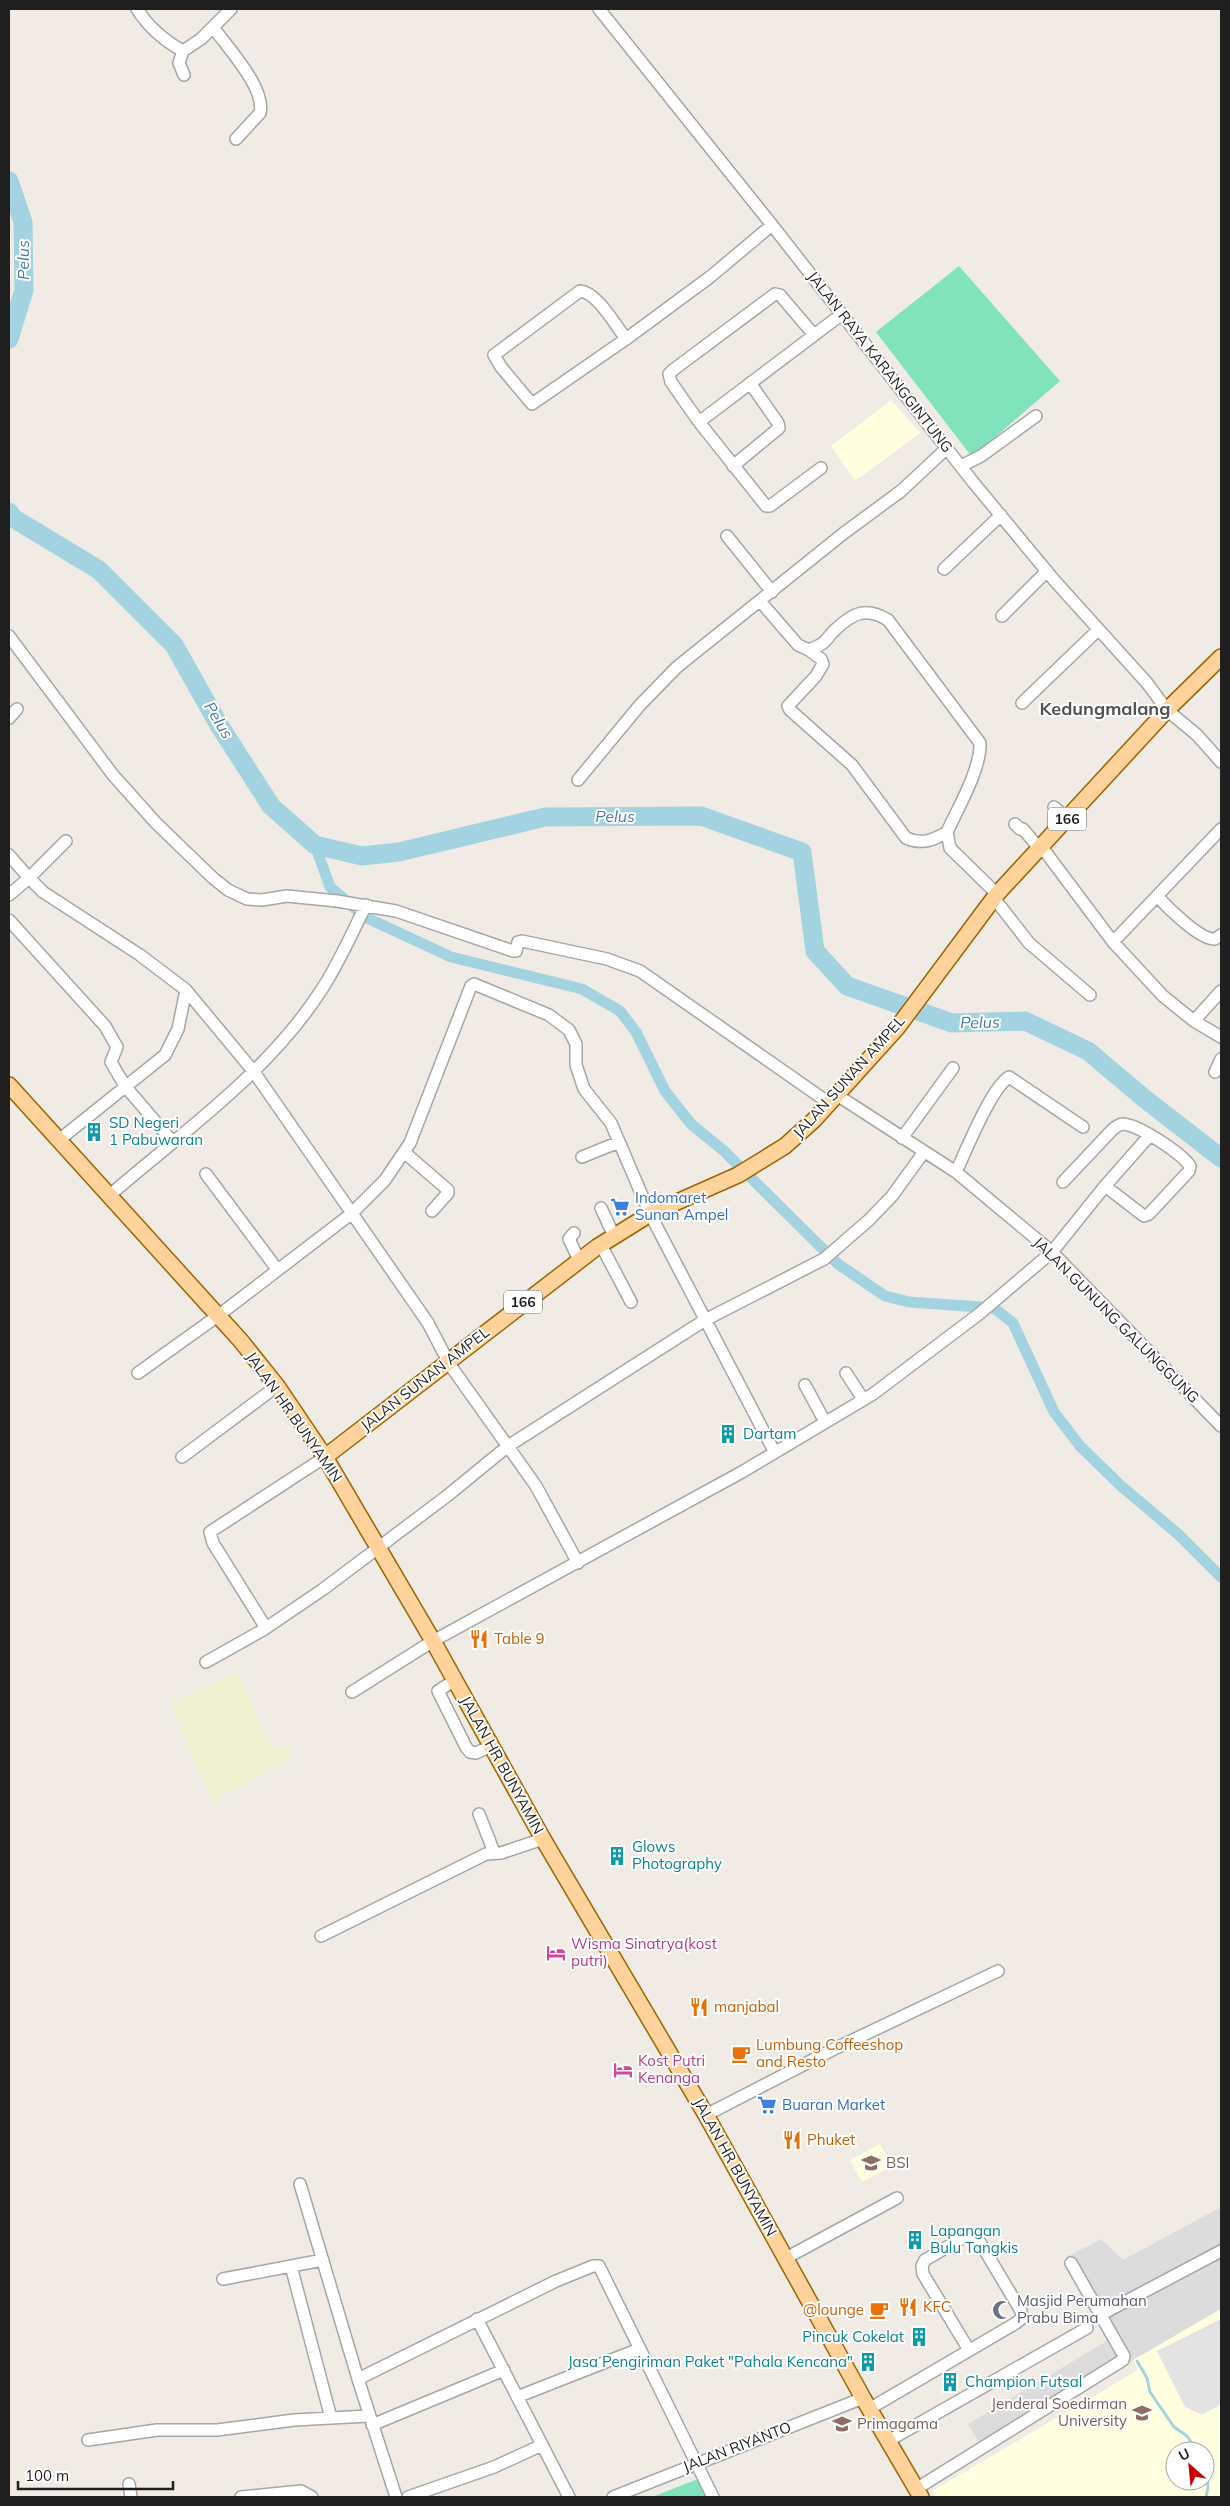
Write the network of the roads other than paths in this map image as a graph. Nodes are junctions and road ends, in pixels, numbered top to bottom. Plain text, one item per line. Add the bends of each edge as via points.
1 (137, 9) edge
2 (231, 9) edge
3 (599, 9) edge
4 (213, 27) junction
5 (183, 51) junction
6 (184, 75) dead end
7 (236, 139) dead end
8 (772, 225) junction
9 (842, 314) junction
10 (814, 335) junction
11 (626, 339) junction
12 (750, 383) junction
13 (1036, 416) dead end
14 (699, 422) junction
15 (947, 448) junction
16 (733, 466) junction
17 (961, 466) junction
18 (821, 468) dead end
19 (1001, 515) junction
20 (727, 536) dead end
21 (944, 569) dead end
22 (1047, 571) junction
23 (772, 592) junction
24 (760, 601) junction
25 (1002, 616) dead end
26 (1098, 630) junction
27 (9, 636) edge
28 (809, 650) junction
29 (1221, 657) edge
30 (1022, 703) dead end
31 (17, 709) dead end
32 (1167, 710) junction
33 (9, 718) edge
34 (1221, 762) edge
35 (578, 780) dead end
36 (1054, 807) dead end
37 (1067, 819) junction
38 (1015, 824) dead end
39 (1221, 829) edge
40 (947, 832) junction
41 (66, 841) dead end
42 (1040, 847) junction
43 (9, 855) edge
44 (29, 878) junction
45 (9, 895) edge
46 (995, 896) junction
47 (1157, 896) junction
48 (366, 905) junction
49 (9, 920) edge
50 (1221, 935) edge
51 (1113, 942) junction
52 (186, 990) junction
53 (1221, 991) edge
54 (1090, 995) dead end
55 (1194, 1022) junction
56 (1221, 1037) edge
57 (1221, 1059) edge
58 (953, 1068) dead end
59 (254, 1072) junction
60 (1215, 1072) dead end
61 (9, 1085) edge
62 (125, 1086) junction
63 (833, 1099) junction
64 (1084, 1127) dead end
65 (1150, 1135) junction
66 (902, 1138) junction
67 (59, 1140) junction
68 (172, 1141) junction
69 (619, 1142) junction
70 (404, 1152) junction
71 (924, 1152) junction
72 (582, 1157) dead end
73 (956, 1172) junction
74 (206, 1174) dead end
75 (1064, 1182) dead end
76 (1105, 1186) junction
77 (110, 1194) junction
78 (601, 1208) dead end
79 (432, 1211) dead end
80 (351, 1214) junction
81 (650, 1214) junction
82 (574, 1233) dead end
83 (614, 1236) junction
84 (601, 1245) junction
85 (1052, 1252) junction
86 (578, 1260) junction
87 (277, 1269) junction
88 (632, 1302) dead end
89 (219, 1315) junction
90 (705, 1320) junction
91 (448, 1362) junction
92 (138, 1373) dead end
93 (846, 1373) dead end
94 (805, 1385) dead end
95 (277, 1386) junction
96 (864, 1400) junction
97 (825, 1422) junction
98 (1221, 1426) edge
99 (508, 1446) junction
100 (774, 1450) junction
101 (182, 1457) dead end
102 (325, 1457) junction
103 (378, 1549) junction
104 (578, 1563) junction
105 (266, 1628) junction
106 (433, 1641) junction
107 (206, 1662) dead end
108 (455, 1680) junction
109 (352, 1692) dead end
110 (491, 1746) junction
111 (479, 1814) dead end
112 (542, 1839) junction
113 (494, 1852) junction
114 (321, 1936) dead end
115 (998, 1971) dead end
116 (706, 2115) junction
117 (300, 2184) dead end
118 (897, 2198) dead end
119 (1221, 2251) edge
120 (786, 2258) junction
121 (323, 2260) junction
122 (1071, 2263) dead end
123 (291, 2266) junction
124 (224, 2279) dead end
125 (1102, 2314) junction
126 (477, 2318) junction
127 (1087, 2328) dead end
128 (639, 2348) junction
129 (969, 2350) junction
130 (504, 2370) junction
131 (358, 2379) junction
132 (517, 2397) junction
133 (866, 2403) junction
134 (331, 2418) junction
135 (370, 2420) junction
136 (88, 2440) dead end
137 (888, 2441) junction
138 (542, 2446) junction
139 (696, 2463) junction
140 (130, 2484) dead end
141 (919, 2493) edge
142 (131, 2497) edge
143 (240, 2497) edge
144 (312, 2497) edge
145 (396, 2497) edge
146 (408, 2497) edge
147 (569, 2497) edge
148 (613, 2497) edge
149 (713, 2497) edge

1 - 5 street via 166,42
2 - 4 street
3 - 8 street, JALAN RAYA KARANGGINTUNG
4 - 5 street
4 - 7 street via 253,83 260,100 260,113
5 - 6 street via 179,63
8 - 9 street, JALAN RAYA KARANGGINTUNG
8 - 11 street via 710,277
9 - 10 street
9 - 15 street, JALAN RAYA KARANGGINTUNG
10 - 12 street
10 - 14 street via 780,295 775,294 673,370 669,374 671,382
11 - 11 street via 598,302 590,294 580,292 494,354 532,404
12 - 14 street
12 - 16 street via 779,428
13 - 17 street via 981,456
14 - 16 street
15 - 17 street, JALAN RAYA KARANGGINTUNG
15 - 23 street via 901,491
16 - 18 street via 762,503 770,506
17 - 19 street, JALAN RAYA KARANGGINTUNG
19 - 21 street
19 - 22 street, JALAN RAYA KARANGGINTUNG
20 - 23 street
22 - 25 street
22 - 26 street, JALAN RAYA KARANGGINTUNG
23 - 24 street
24 - 28 street via 798,645
24 - 35 street via 658,684
26 - 30 street
26 - 32 street, JALAN RAYA KARANGGINTUNG
27 - 48 street via 113,776 228,890 247,899 287,896
28 - 40 street via 823,664 788,706 790,710 852,765 906,838 924,842 935,840
28 - 40 street via 823,643 836,628 867,611 883,617 894,628 980,743 969,783
29 - 32 main road, JALAN SUNAN AMPEL / 166
31 - 33 street
32 - 34 street, JALAN RAYA KARANGGINTUNG via 1197,735
32 - 37 main road, JALAN SUNAN AMPEL / 166
36 - 37 street
37 - 42 main road, JALAN SUNAN AMPEL / 166
38 - 42 street
39 - 47 street
40 - 46 street via 950,848
41 - 44 street
42 - 46 main road, JALAN SUNAN AMPEL / 166
42 - 51 street
43 - 44 street
44 - 45 street
44 - 52 street via 43,892 140,955
46 - 54 street via 1029,943
46 - 63 main road, JALAN SUNAN AMPEL / 166 via 897,1028
47 - 50 street via 1176,916 1206,937 1215,939
47 - 51 street
48 - 59 street via 322,989 281,1044
48 - 63 street, JALAN GUNUNG GALUNGGUNG via 396,911 513,952 522,941 607,959 635,969
49 - 62 street via 114,1040 117,1047 111,1062
51 - 55 street via 1163,996
52 - 59 street
52 - 62 street via 178,1029 165,1055
53 - 55 street
55 - 56 street
57 - 60 street
58 - 66 street
59 - 68 street
59 - 80 street
61 - 67 main road, JALAN HR BUNYAMIN
62 - 67 street
62 - 68 street
63 - 66 street, JALAN GUNUNG GALUNGGUNG
63 - 81 main road, JALAN SUNAN AMPEL / 166 via 785,1146 756,1165
64 - 73 street via 1009,1077 1001,1083
65 - 75 street via 1125,1124 1119,1125
65 - 76 street
65 - 76 street via 1187,1162 1189,1171 1144,1216
66 - 71 street, JALAN GUNUNG GALUNGGUNG
67 - 77 main road, JALAN HR BUNYAMIN
68 - 77 street
69 - 70 street via 611,1124 584,1089 576,1066 576,1044 569,1030 549,1016 474,984
69 - 72 street
69 - 81 street
70 - 79 street via 448,1190
70 - 80 street via 385,1180
71 - 73 street, JALAN GUNUNG GALUNGGUNG
71 - 90 street via 892,1196 836,1250
73 - 85 street, JALAN GUNUNG GALUNGGUNG
74 - 87 street
76 - 85 street
77 - 89 main road, JALAN HR BUNYAMIN
78 - 83 street
80 - 87 street
80 - 91 street via 428,1323
81 - 83 main road, JALAN SUNAN AMPEL / 166
81 - 90 street
82 - 86 street via 569,1240
83 - 84 main road, JALAN SUNAN AMPEL / 166
84 - 86 main road, JALAN SUNAN AMPEL / 166
84 - 88 street
85 - 96 street via 979,1314
85 - 98 street, JALAN GUNUNG GALUNGGUNG
86 - 91 main road, JALAN SUNAN AMPEL / 166
87 - 89 street
89 - 92 street
89 - 95 main road, JALAN HR BUNYAMIN
90 - 99 street
90 - 100 street
91 - 99 street
91 - 102 main road, JALAN SUNAN AMPEL / 166
93 - 96 street
94 - 97 street
95 - 101 street
95 - 102 main road, JALAN HR BUNYAMIN
96 - 97 street
97 - 100 street
99 - 103 street
99 - 104 street via 536,1486
100 - 104 street via 742,1472
102 - 103 main road, JALAN HR BUNYAMIN
102 - 105 street via 210,1532 213,1543
103 - 105 street
103 - 106 main road, JALAN HR BUNYAMIN
104 - 106 street
105 - 107 street
106 - 108 main road, JALAN HR BUNYAMIN
106 - 109 street
108 - 110 main road, JALAN HR BUNYAMIN
108 - 110 street via 438,1691 466,1747 475,1753
110 - 112 main road, JALAN HR BUNYAMIN
111 - 113 street
112 - 113 street via 502,1853
112 - 116 main road, JALAN HR BUNYAMIN
113 - 114 street
115 - 116 street via 834,2048
116 - 120 main road, JALAN HR BUNYAMIN
117 - 121 street
118 - 120 street
119 - 125 street
120 - 133 main road, JALAN HR BUNYAMIN
121 - 123 street
121 - 131 street
122 - 125 street
123 - 124 street
123 - 134 street
125 - 141 street via 1124,2356 1120,2362
126 - 128 street via 556,2281 599,2266
126 - 130 street
126 - 131 street
127 - 137 street
128 - 132 street
128 - 139 street
129 - 129 street, JALAN RIYANTO via 923,2274 922,2266 926,2260 966,2236 978,2239 1021,2311 1022,2318
129 - 133 street, JALAN RIYANTO
130 - 132 street
130 - 135 street
131 - 135 street
132 - 138 street
133 - 137 main road, JALAN HR BUNYAMIN
133 - 139 street, JALAN RIYANTO
134 - 135 street
134 - 136 street via 217,2430 157,2430
135 - 145 street
137 - 141 main road, JALAN HR BUNYAMIN
138 - 146 street via 494,2467
138 - 147 street
139 - 148 street, JALAN RIYANTO
139 - 149 street
140 - 142 street
143 - 144 street via 301,2491

